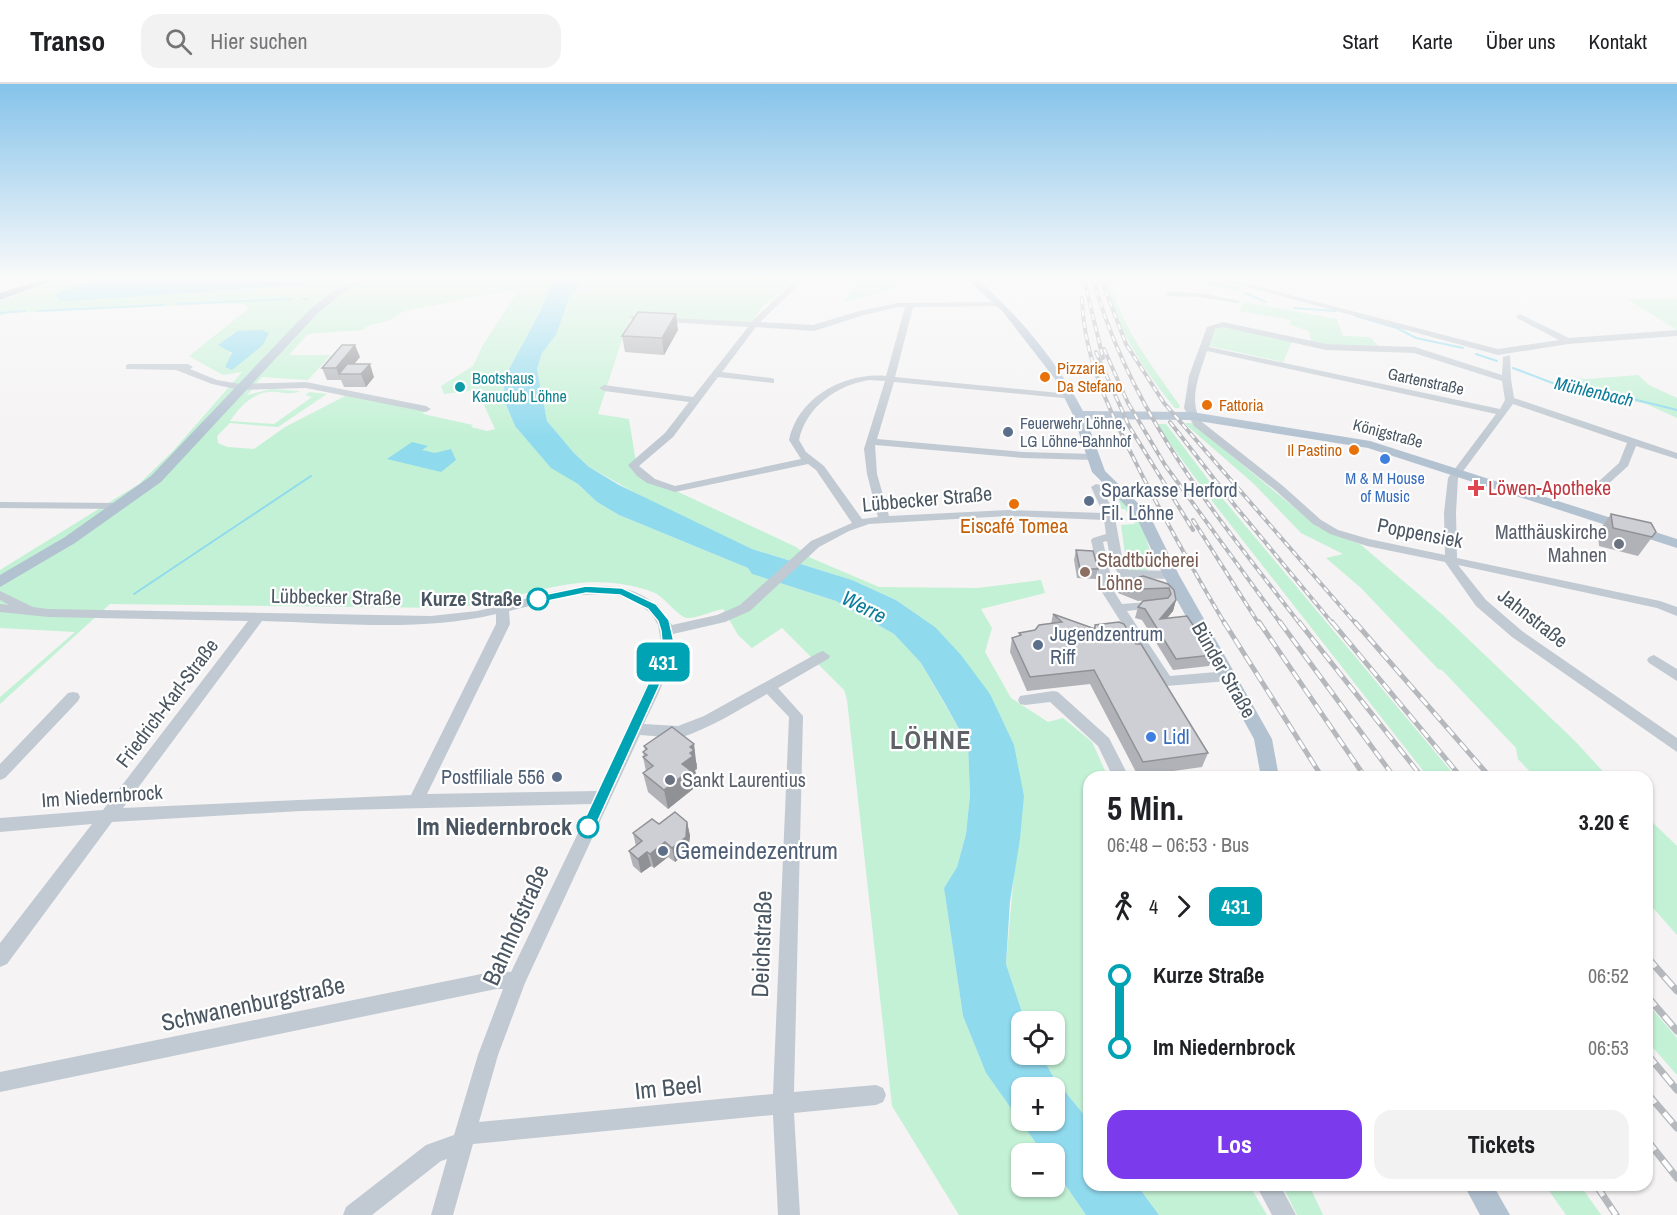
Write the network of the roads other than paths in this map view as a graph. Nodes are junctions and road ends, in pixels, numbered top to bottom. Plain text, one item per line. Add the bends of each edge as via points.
1 (294, 332) edge
2 (748, 332) edge
3 (903, 332) edge
4 (1024, 332) edge
5 (1210, 332) edge
6 (1276, 332) edge
7 (1424, 332) edge
8 (1550, 332) edge
9 (1677, 333) edge
10 (1568, 341) junction
11 (1203, 348) junction
12 (1505, 353) junction
13 (129, 367) dead end
14 (716, 374) junction
15 (1506, 379) junction
16 (889, 380) junction
17 (771, 381) dead end
18 (244, 383) junction
19 (604, 388) dead end
20 (1070, 398) junction
21 (696, 400) junction
22 (1510, 400) junction
23 (426, 409) dead end
24 (1502, 412) junction
25 (1079, 415) junction
26 (1186, 416) junction
27 (1633, 441) junction
28 (871, 442) junction
29 (1677, 456) edge
30 (1093, 457) junction
31 (810, 460) junction
32 (1457, 472) junction
33 (1602, 484) dead end
34 (1096, 487) dead end
35 (0, 505) edge
36 (121, 506) junction
37 (1107, 517) junction
38 (884, 519) junction
39 (859, 524) junction
40 (1113, 536) junction
41 (1677, 544) edge
42 (1449, 558) junction
43 (1126, 574) junction
44 (1171, 574) junction
45 (0, 582) edge
46 (1105, 584) junction
47 (0, 595) edge
48 (1159, 604) edge
49 (0, 608) edge
50 (1119, 608) junction
51 (502, 609) junction
52 (1677, 612) edge
53 (48, 613) junction
54 (258, 617) junction
55 (666, 631) junction
56 (823, 656) dead end
57 (1654, 660) dead end
58 (1228, 676) junction
59 (1677, 676) edge
60 (769, 687) junction
61 (73, 697) dead end
62 (1025, 700) dead end
63 (634, 729) junction
64 (1677, 747) edge
65 (1118, 771) edge
66 (1269, 771) edge
67 (0, 774) edge
68 (603, 797) junction
69 (416, 801) junction
70 (110, 814) junction
71 (0, 825) edge
72 (0, 958) edge
73 (516, 981) junction
74 (0, 1082) edge
75 (876, 1095) dead end
76 (783, 1103) junction
77 (463, 1138) junction
78 (1271, 1191) edge
79 (1481, 1191) edge
80 (354, 1215) edge
81 (442, 1215) edge
82 (789, 1215) edge
83 (1286, 1215) edge
84 (1496, 1215) edge

1 - 18 main road
2 - 14 street
3 - 16 street
4 - 20 main road, Bünder Straße via 1060,378
5 - 11 street
6 - 15 street via 1326,347 1415,350
7 - 12 street
8 - 10 street
9 - 10 street
10 - 12 street
11 - 24 street, Gartenstraße
11 - 26 street
12 - 15 street
13 - 18 street via 179,368 215,382
14 - 17 street
14 - 21 street
15 - 22 street
16 - 20 street
16 - 28 street
16 - 31 street via 869,377 849,381 807,411 794,440
18 - 23 street via 306,385
18 - 36 main road via 167,469
19 - 21 street
20 - 25 main road, Bünder Straße
21 - 31 street via 669,435 633,465 661,487 675,489
22 - 24 street
22 - 27 street
24 - 32 street
25 - 26 main road, Königstraße
25 - 30 main road, Bünder Straße
26 - 32 main road, Königstraße via 1370,445
26 - 42 street, Poppensiek via 1334,532
27 - 29 street
27 - 33 street via 1624,464
28 - 30 street
28 - 38 street via 872,474
30 - 44 main road, Bünder Straße via 1104,479 1138,507
31 - 39 street via 820,468
32 - 41 main road, Königstraße
32 - 42 street via 1450,500
34 - 37 street via 1104,499
35 - 36 street
36 - 45 main road
37 - 38 street, Lübbecker Straße via 1008,513
37 - 40 street
38 - 39 street, Lübbecker Straße
39 - 55 street, Lübbecker Straße via 815,544 745,608 720,619
40 - 43 street via 1117,563
40 - 46 street via 1097,540
42 - 52 street, Poppensiek
42 - 64 street, Jahnstraße via 1474,595 1517,634
43 - 44 street
43 - 46 street
44 - 58 main road, Bünder Straße
46 - 50 street
47 - 53 street, Lübbecker Straße via 26,608
48 - 50 street
49 - 53 street, Lübbecker Straße
50 - 58 street via 1166,681
51 - 54 street, Lübbecker Straße via 431,620
51 - 55 street, Lübbecker Straße via 569,592 610,590 633,595 652,606
51 - 69 street via 503,624
53 - 54 street, Lübbecker Straße
54 - 70 street, Friedrich-Karl-Straße
55 - 63 street, Bahnhofstraße via 665,656
56 - 60 street
57 - 59 street
58 - 66 main road, Bünder Straße via 1263,739
60 - 63 street via 679,732
60 - 76 street, Deichstraße via 796,716
61 - 67 street
62 - 65 street via 1053,696 1104,742
63 - 68 street, Bahnhofstraße
68 - 69 street, Im Niedernbrock
68 - 73 street, Bahnhofstraße
69 - 70 street, Im Niedernbrock
70 - 71 street, Im Niedernbrock
70 - 72 street, Friedrich-Karl-Straße
73 - 74 street, Schwanenburgstraße via 496,980
73 - 77 street, Bahnhofstraße
75 - 76 street, Im Beel
76 - 77 street, Im Beel
76 - 82 street, Deichstraße
77 - 80 street, Im Beel via 434,1153
77 - 81 street, Bahnhofstraße
78 - 83 street
79 - 84 main road

